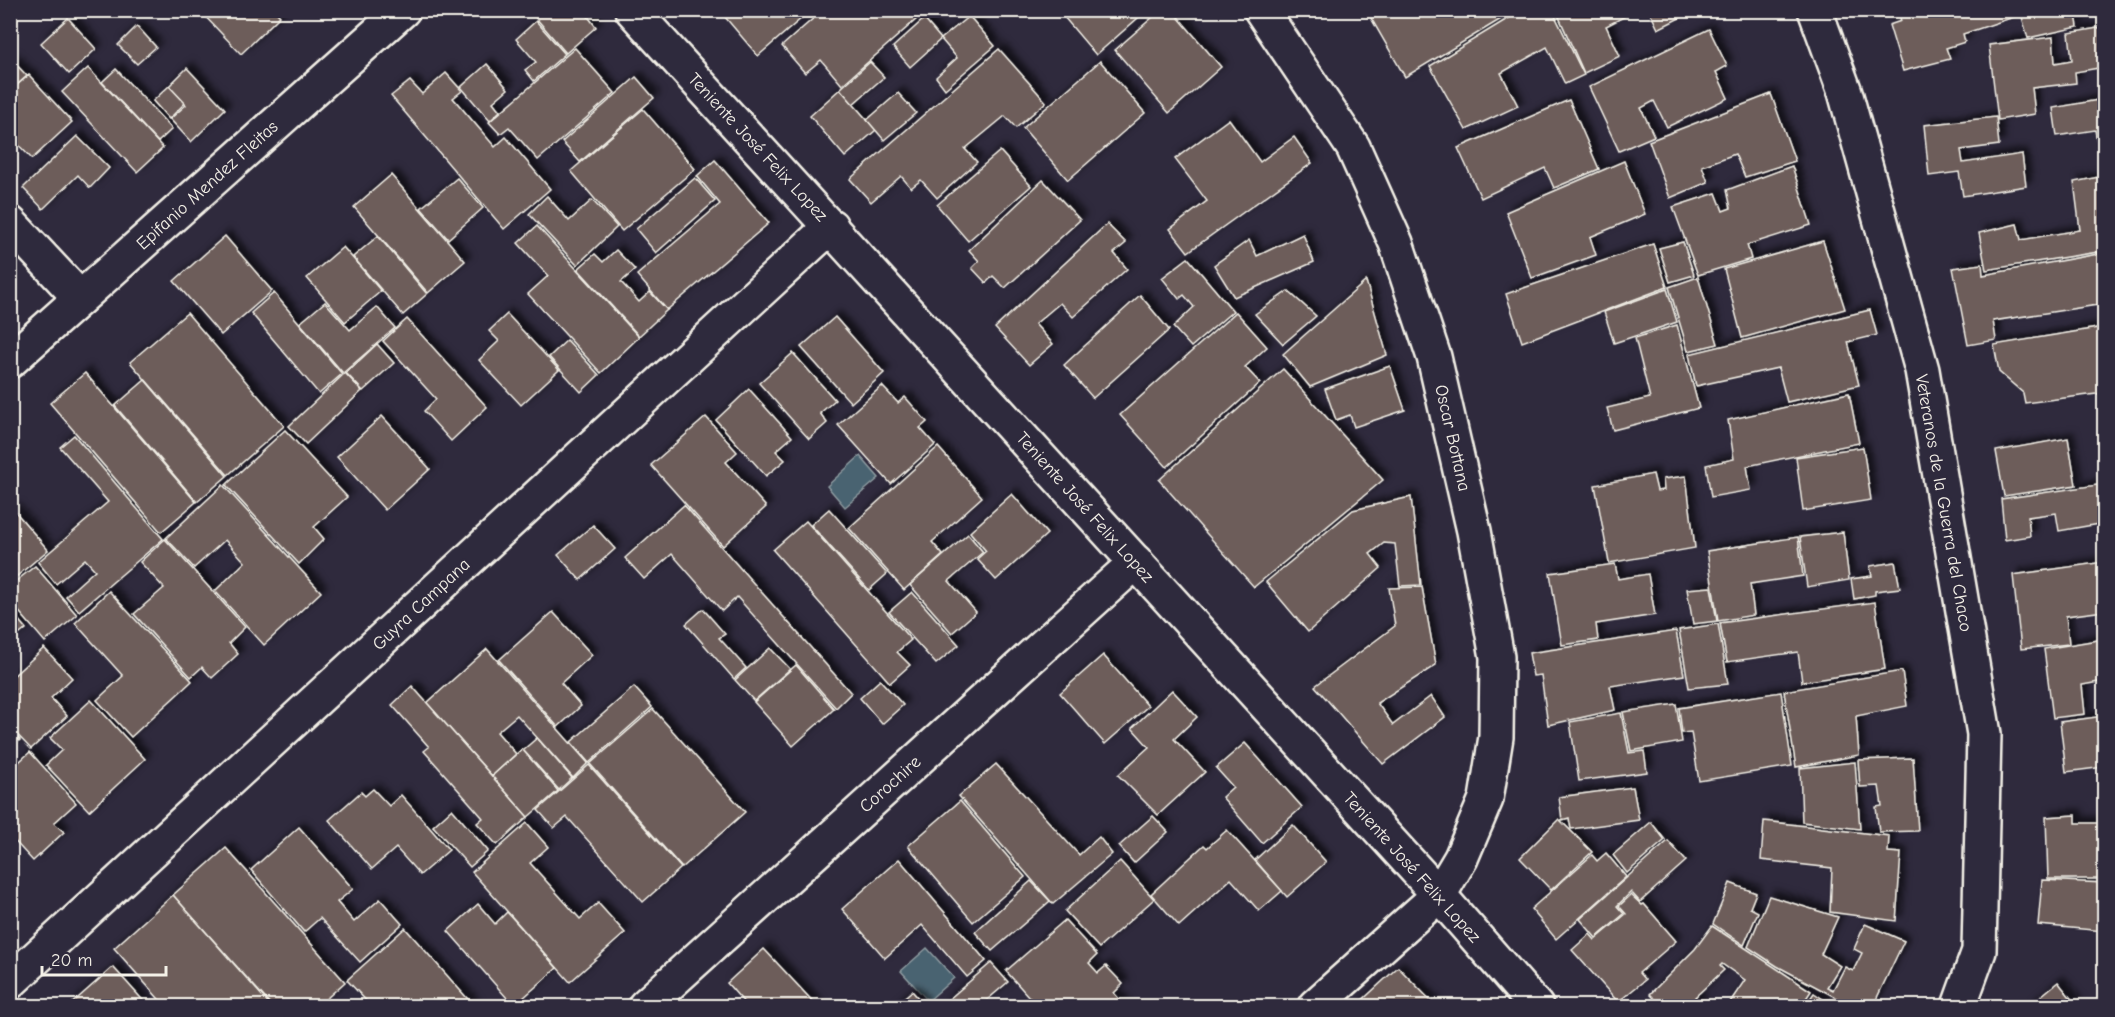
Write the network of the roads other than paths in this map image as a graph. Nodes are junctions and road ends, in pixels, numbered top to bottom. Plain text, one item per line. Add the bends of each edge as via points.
1 (403, 10) edge
2 (632, 10) edge
3 (1260, 10) edge
4 (1815, 10) edge
5 (10, 223) edge
6 (831, 226) junction
7 (80, 298) junction
8 (10, 360) edge
9 (1136, 562) junction
10 (1438, 895) junction
11 (10, 982) edge
12 (645, 1006) edge
13 (1315, 1006) edge
14 (1536, 1006) edge
15 (1959, 1006) edge

1 - 7 street, Epifanio Mendez Fleitas
2 - 6 street, Teniente José Felix Lopez
3 - 10 street, Oscar Bottana via 1353,147 1396,243 1434,357 1474,531 1497,657 1496,737 1486,799 1461,858
4 - 15 street, Veteranos de la Guerra del Chaco via 1845,92 1922,370 1984,734 1979,951
5 - 7 street
6 - 9 street, Teniente José Felix Lopez
6 - 11 street, Guyra Campana
7 - 8 street, Epifanio Mendez Fleitas
9 - 10 street, Teniente José Felix Lopez
9 - 12 street, Corochire
10 - 13 street, Oscar Bottana
10 - 14 street, Teniente José Felix Lopez

